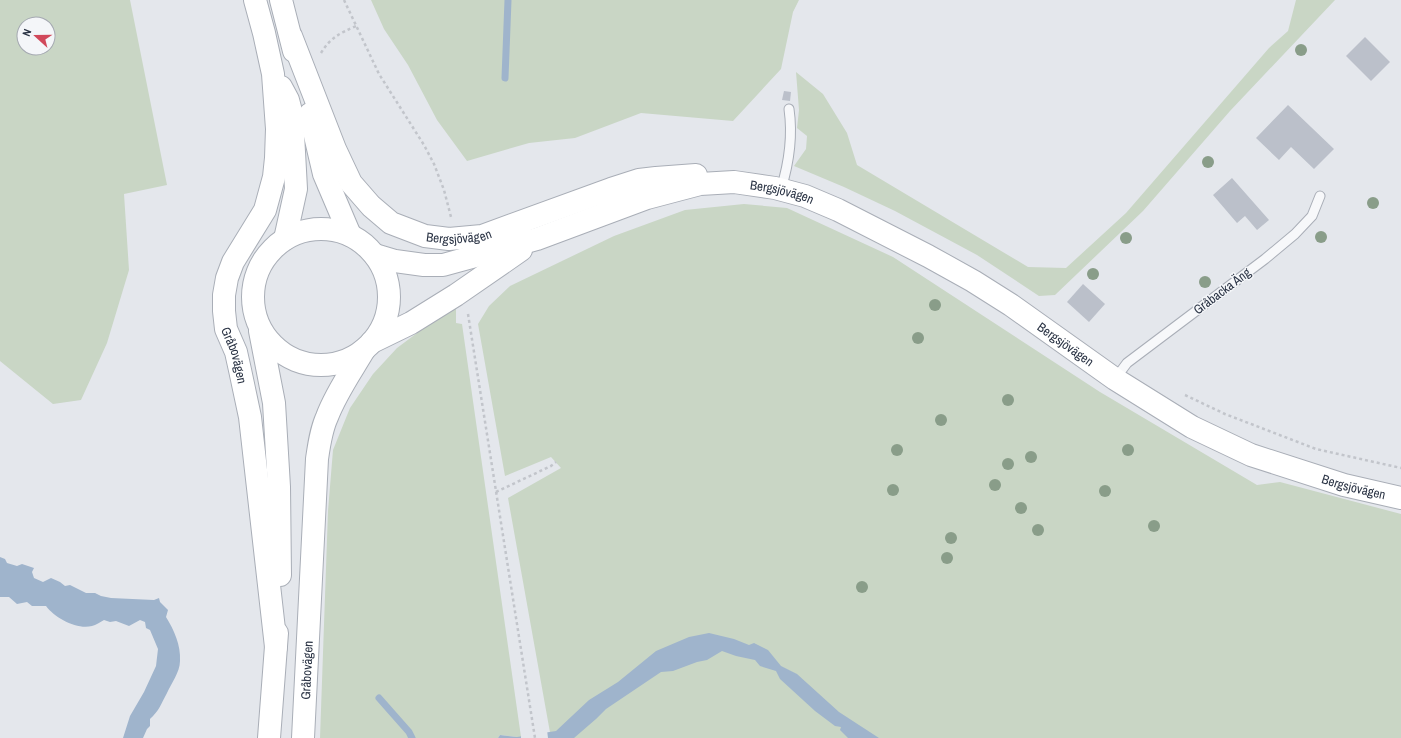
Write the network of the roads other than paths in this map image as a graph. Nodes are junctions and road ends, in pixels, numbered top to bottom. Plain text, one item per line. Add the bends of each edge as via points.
1 (255, 0) edge
2 (281, 0) edge
3 (291, 36) junction
4 (273, 74) junction
5 (789, 109) dead end
6 (734, 182) junction
7 (781, 189) junction
8 (1320, 196) dead end
9 (350, 235) junction
10 (285, 239) junction
11 (537, 239) junction
12 (375, 255) junction
13 (260, 328) junction
14 (368, 346) junction
15 (1115, 379) junction
16 (1401, 498) edge
17 (276, 647) junction
18 (269, 738) edge
19 (303, 738) edge

1 - 4 main road, Gråbovägen
2 - 3 main road
3 - 6 main road, Bergsjövägen via 351,183 371,206 391,223 425,236 449,239 482,236 639,180 692,174 721,177
3 - 9 main road via 324,174
4 - 10 main road, Gråbovägen via 288,100 292,115 296,189
4 - 17 main road, Gråbovägen via 277,129 274,177 265,210 233,262 227,278 224,311 226,329 236,352 250,417
5 - 7 lane via 789,156
6 - 7 main road, Bergsjövägen
6 - 11 main road, Bergsjövägen via 700,184 647,198
7 - 15 main road, Bergsjövägen via 838,210 973,281
8 - 15 lane, Gråbacka Äng via 1312,216 1296,234 1127,363
9 - 10 main road, Gråbovägen via 322,228 303,231
9 - 12 main road, Gråbovägen
10 - 13 main road, Gråbovägen via 266,257 255,279 253,304
11 - 12 main road, Bergsjövägen via 443,265 424,266
11 - 14 main road, Bergsjövägen via 411,323
12 - 14 main road, Gråbovägen via 385,274 389,295 382,326
13 - 14 main road, Gråbovägen via 278,350 295,360 314,365 334,364 352,357
13 - 17 main road, Gråbovägen via 274,403 279,488 280,570
14 - 19 main road, Gråbovägen via 336,398 326,418 320,440
15 - 16 main road, Bergsjövägen via 1192,427 1251,455 1344,485
17 - 18 main road, Gråbovägen

